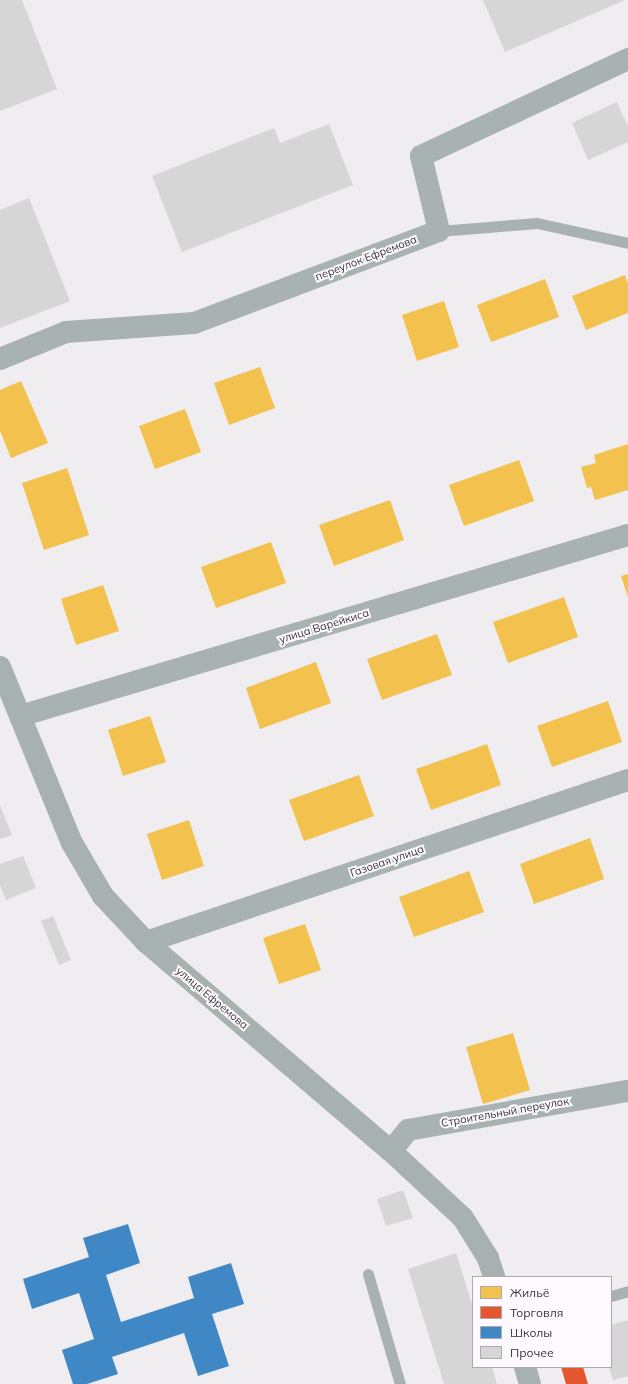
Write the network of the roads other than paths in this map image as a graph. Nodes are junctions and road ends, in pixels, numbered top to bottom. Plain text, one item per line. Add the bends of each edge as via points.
1 (628, 59) edge
2 (439, 231) junction
3 (628, 243) edge
4 (0, 358) edge
5 (628, 535) edge
6 (0, 668) edge
7 (20, 716) junction
8 (628, 780) edge
9 (146, 942) junction
10 (628, 1090) edge
11 (391, 1151) junction
12 (368, 1274) dead end
13 (494, 1276) edge
14 (628, 1291) edge
15 (612, 1296) edge
16 (525, 1368) edge
17 (400, 1384) edge
18 (530, 1384) edge

1 - 2 street via 421,156
2 - 3 lane via 537,222
2 - 4 street, переулок Ефремова via 194,323 66,332
5 - 7 street, улица Варейкиса
6 - 7 street, улица Ефремова
7 - 9 street, улица Ефремова via 72,843 103,896
8 - 9 street, Газовая улица
9 - 11 street, улица Ефремова
10 - 11 street, Строительный переулок via 408,1130
11 - 13 street, улица Ефремова via 463,1218 488,1258
12 - 17 lane
14 - 15 lane
16 - 18 street

